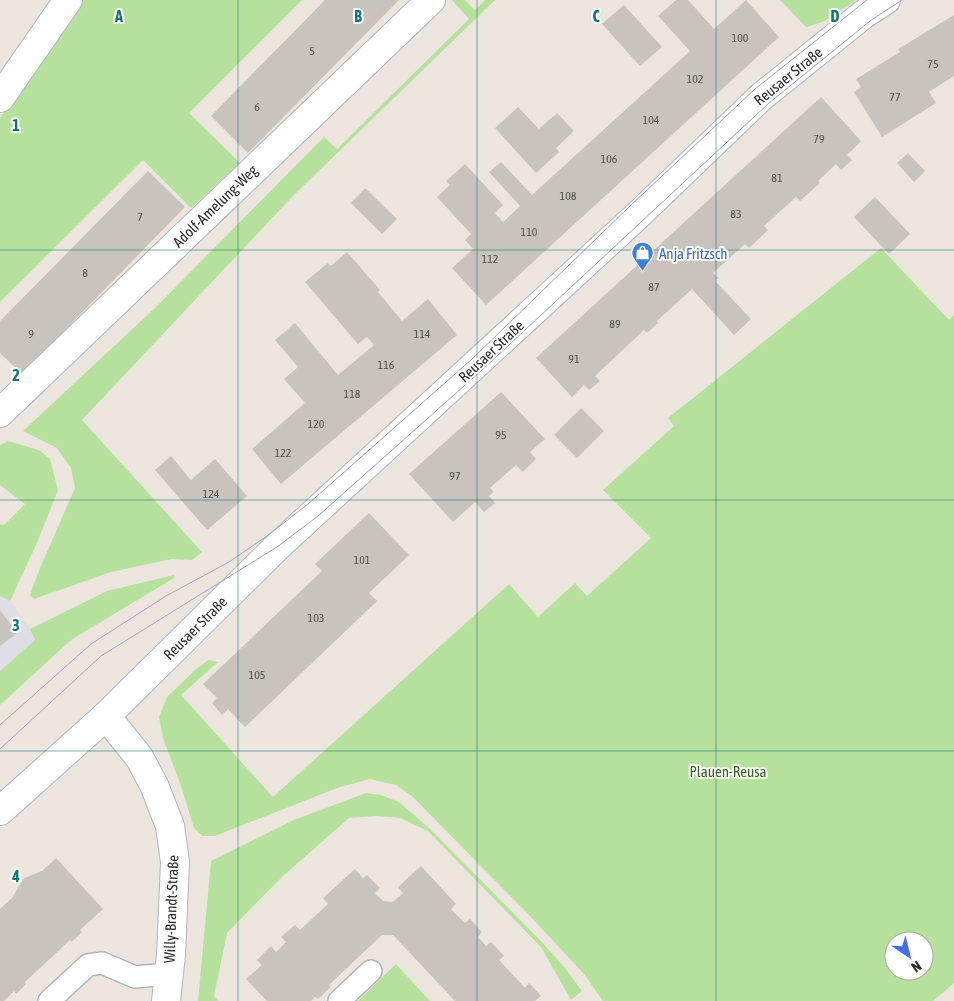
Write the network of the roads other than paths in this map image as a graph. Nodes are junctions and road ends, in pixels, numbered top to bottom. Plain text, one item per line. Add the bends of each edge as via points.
1 (68, 0) edge
2 (431, 0) edge
3 (886, 0) edge
4 (0, 98) edge
5 (0, 413) edge
6 (106, 716) junction
7 (0, 810) edge
8 (371, 971) dead end
9 (168, 974) junction
10 (49, 1001) edge
11 (166, 1001) edge
12 (340, 1001) edge

1 - 4 street
2 - 5 street, Adolf-Amelung-Weg
3 - 6 street, Reusaer Straße via 761,96 638,215 277,547
6 - 7 street, Reusaer Straße
6 - 9 street, Willy-Brandt-Straße via 139,757 170,826 175,862
8 - 12 lane
9 - 10 lane via 136,977 102,963 88,965
9 - 11 street, Willy-Brandt-Straße

